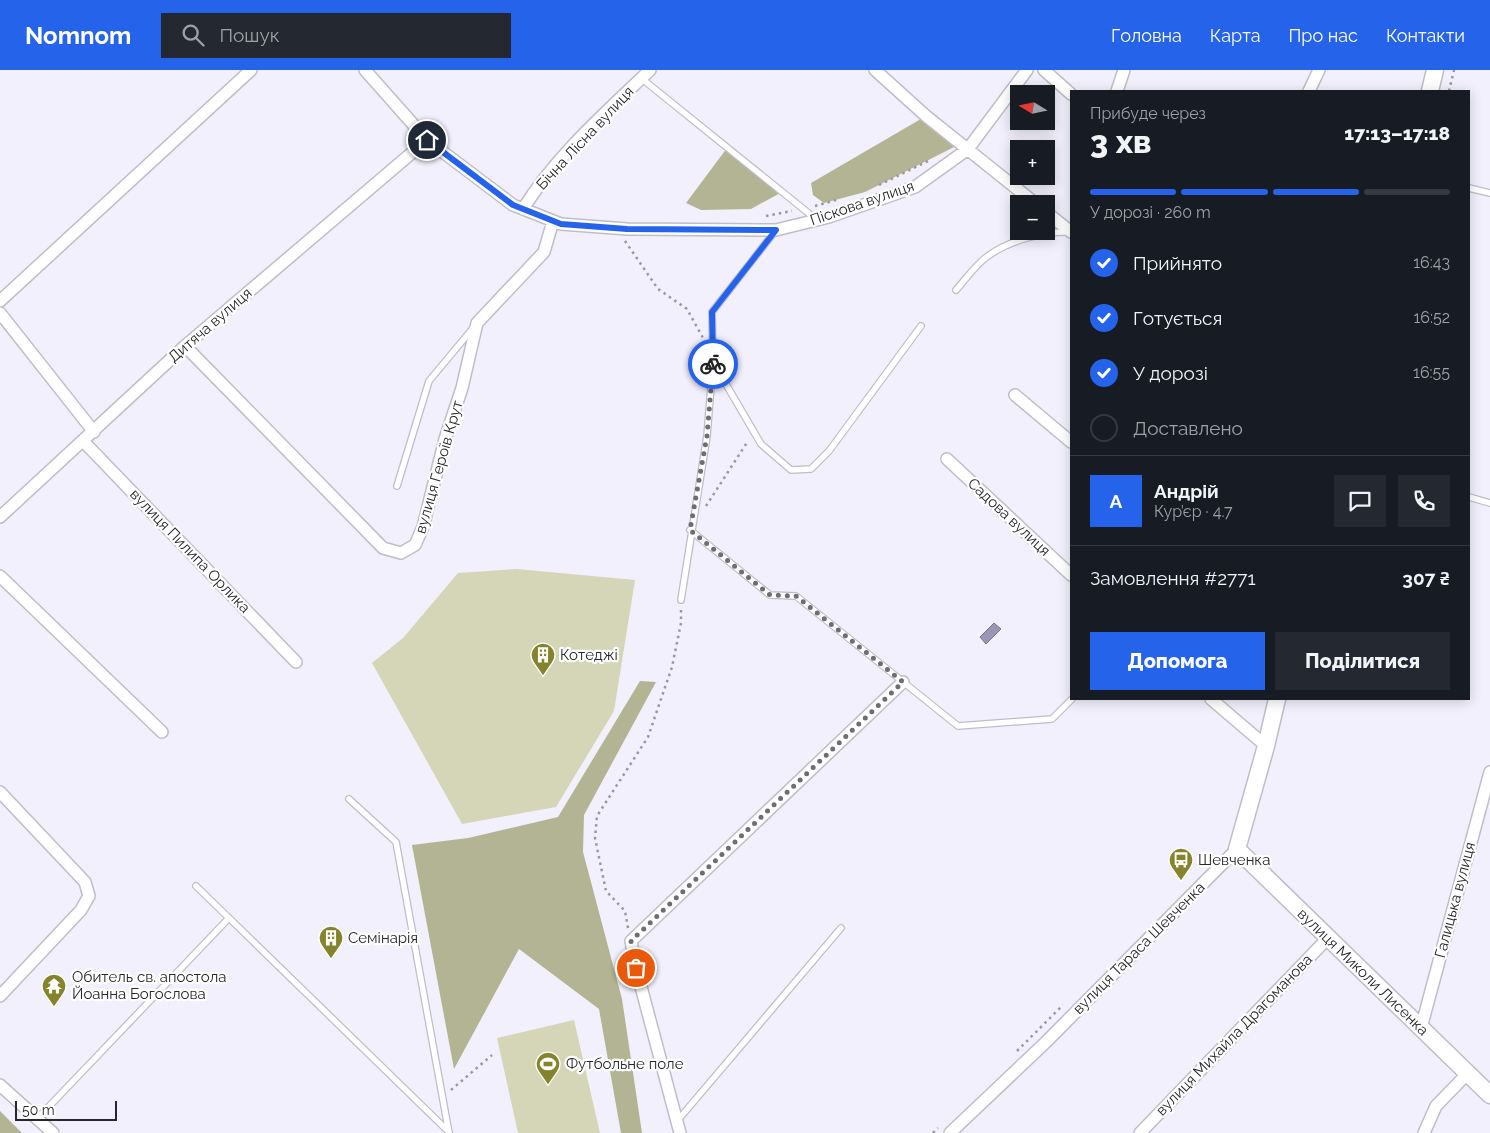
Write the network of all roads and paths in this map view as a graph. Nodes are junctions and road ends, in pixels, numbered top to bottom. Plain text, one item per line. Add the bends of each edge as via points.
1 (251, 70) edge
2 (365, 70) edge
3 (374, 70) edge
4 (650, 70) edge
5 (875, 70) edge
6 (1027, 70) edge
7 (1044, 70) edge
8 (1124, 70) edge
9 (1319, 70) edge
10 (1435, 70) edge
11 (1454, 70) edge
12 (641, 78) junction
13 (376, 82) junction
14 (1117, 90) edge
15 (1309, 90) edge
16 (1430, 90) edge
17 (1449, 90) edge
18 (1070, 93) edge
19 (427, 140) junction
20 (968, 149) junction
21 (937, 156) dead end
22 (873, 188) dead end
23 (1470, 188) edge
24 (1490, 193) edge
25 (1025, 195) edge
26 (840, 199) dead end
27 (524, 209) junction
28 (803, 209) junction
29 (761, 217) dead end
30 (1055, 219) edge
31 (817, 220) junction
32 (553, 221) junction
33 (606, 227) junction
34 (776, 230) junction
35 (1070, 231) edge
36 (1070, 232) edge
37 (956, 290) dead end
38 (0, 300) edge
39 (0, 313) edge
40 (477, 323) junction
41 (921, 326) dead end
42 (185, 346) junction
43 (713, 362) junction
44 (1015, 395) dead end
45 (94, 432) junction
46 (754, 433) junction
47 (83, 441) junction
48 (1070, 441) edge
49 (947, 459) dead end
50 (397, 486) dead end
51 (1470, 497) edge
52 (1490, 503) edge
53 (0, 517) edge
54 (690, 530) junction
55 (1070, 574) edge
56 (0, 576) edge
57 (680, 600) joint
58 (296, 662) dead end
59 (903, 682) junction
60 (1071, 700) edge
61 (1212, 700) edge
62 (1277, 700) edge
63 (162, 732) dead end
64 (1266, 746) junction
65 (1490, 772) edge
66 (0, 792) edge
67 (349, 799) dead end
68 (1237, 849) junction
69 (196, 886) dead end
70 (229, 918) junction
71 (841, 928) dead end
72 (1328, 938) junction
73 (631, 941) junction
74 (0, 996) edge
75 (1067, 1002) dead end
76 (1421, 1028) junction
77 (492, 1055) dead end
78 (1011, 1057) dead end
79 (1467, 1074) junction
80 (0, 1085) edge
81 (1490, 1095) edge
82 (442, 1098) junction
83 (38, 1119) junction
84 (678, 1120) junction
85 (940, 1126) dead end
86 (53, 1133) edge
87 (449, 1133) edge
88 (680, 1133) edge
89 (933, 1133) edge
90 (950, 1133) edge
91 (1140, 1133) edge
92 (1424, 1133) edge

1 - 38 street
2 - 13 street
3 - 13 street
4 - 12 street, Бічна Лісна вулиця
5 - 20 street
6 - 20 street, Піскова вулиця
7 - 18 street
8 - 14 street
9 - 15 street
10 - 16 street
11 - 17 path
12 - 27 street, Бічна Лісна вулиця via 540,183
12 - 28 lane
13 - 19 street
19 - 27 street via 513,205
19 - 42 street, Дитяча вулиця
20 - 25 street
20 - 31 street, Піскова вулиця via 915,187
21 - 22 path
23 - 24 lane
26 - 28 path
27 - 32 street
28 - 29 path
28 - 31 lane
30 - 35 street
31 - 34 street, Піскова вулиця
32 - 33 street
32 - 40 street via 544,252
33 - 34 street
33 - 43 path via 628,243 662,292 686,309 696,323
34 - 43 lane via 712,312
36 - 37 lane via 1057,232 1011,244 987,256
39 - 45 street
40 - 42 street, вулиця Героїв Крут via 423,527 415,545 400,553 383,548
40 - 50 lane via 429,380
41 - 46 lane via 829,451 811,469 791,470 761,444
42 - 45 street, Дитяча вулиця
43 - 46 lane
43 - 54 lane via 707,436
44 - 48 street
45 - 47 street, Дитяча вулиця
46 - 54 path
47 - 53 street, Дитяча вулиця
47 - 58 street, вулиця Пилипа Орлика
49 - 55 street, Садова вулиця
51 - 52 lane
54 - 57 lane
54 - 59 lane via 770,595 796,596
56 - 63 street
57 - 73 path via 681,624 672,667 648,737 597,816 594,838 606,891 625,911
59 - 60 lane via 958,726 1052,719
59 - 73 street
61 - 64 street
62 - 64 street, вулиця Тараса Шевченка
64 - 68 street, вулиця Тараса Шевченка
65 - 76 street, Галицька вулиця
66 - 74 street via 85,882 89,896 81,910
67 - 82 lane via 396,842
68 - 72 street, вулиця Миколи Лисенка
68 - 90 street, вулиця Тараса Шевченка via 1046,1042
69 - 70 lane
70 - 83 lane
70 - 87 lane
71 - 84 lane
72 - 76 street, вулиця Миколи Лисенка
72 - 91 street, вулиця Михайла Драгоманова
73 - 84 street
75 - 78 path
76 - 79 street, вулиця Миколи Лисенка
77 - 82 path
79 - 81 street, вулиця Миколи Лисенка
79 - 92 street via 1436,1106
80 - 83 street
82 - 87 lane
83 - 86 street
84 - 88 street
85 - 89 path

